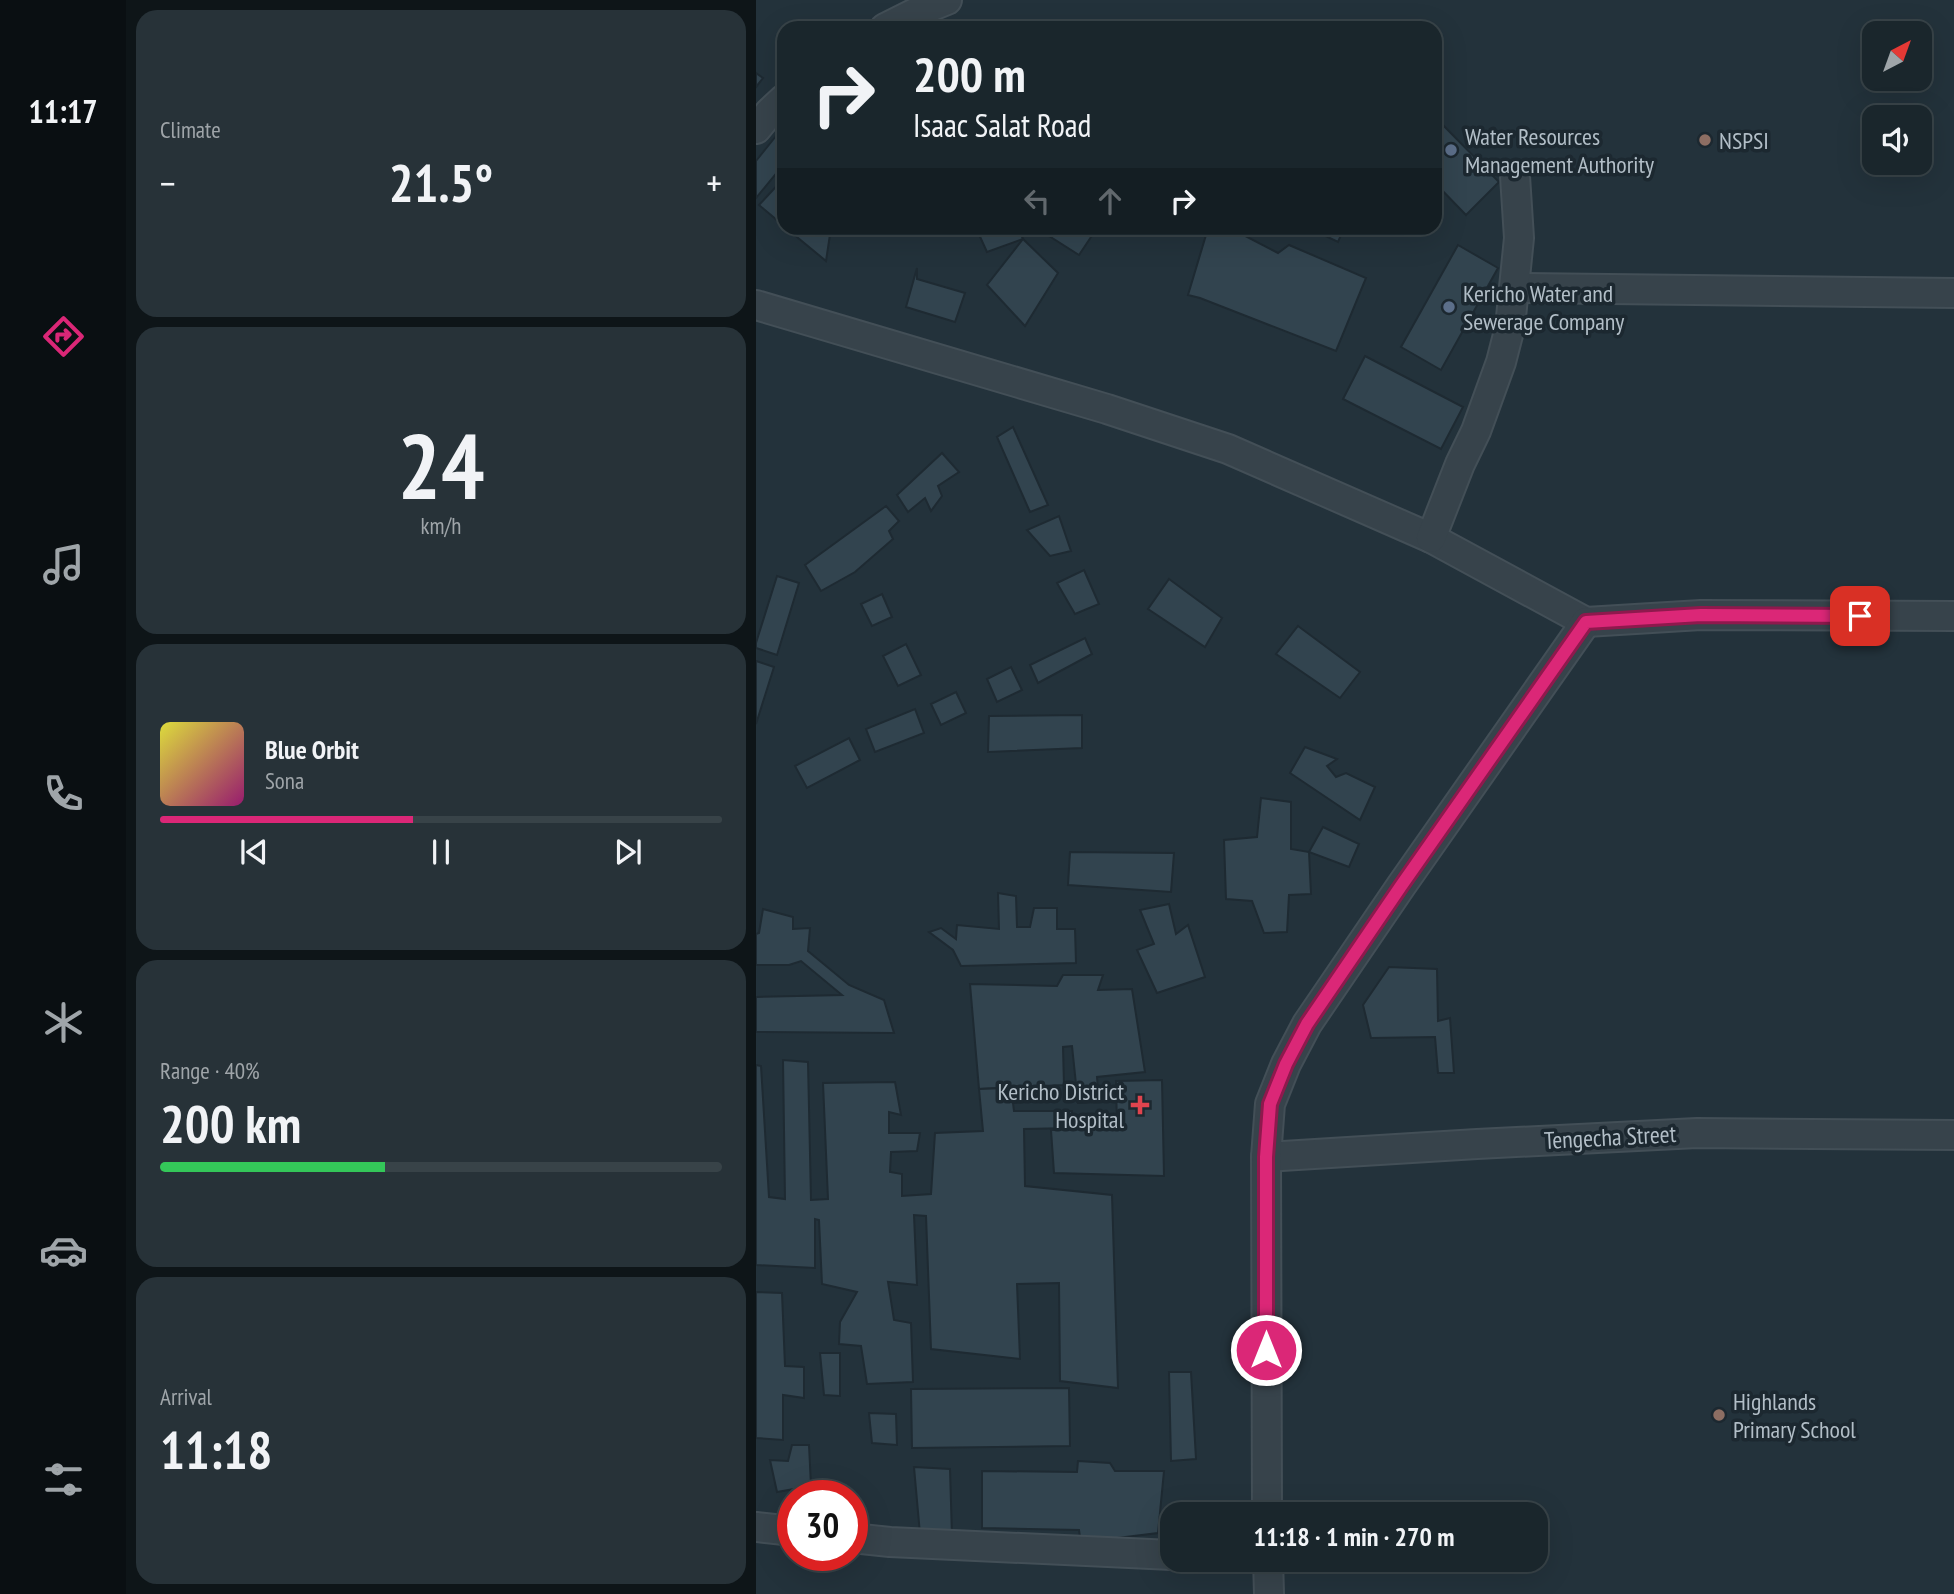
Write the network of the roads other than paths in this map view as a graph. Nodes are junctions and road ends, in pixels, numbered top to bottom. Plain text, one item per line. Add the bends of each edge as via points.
1 (947, 0) edge
2 (900, 21) edge
3 (777, 106) edge
4 (756, 129) edge
5 (1515, 176) dead end
6 (1515, 288) junction
7 (1954, 293) edge
8 (756, 305) edge
9 (1431, 538) junction
10 (1954, 616) edge
11 (1586, 622) junction
12 (1954, 1135) edge
13 (1266, 1157) junction
14 (1267, 1502) edge
15 (756, 1527) edge
16 (777, 1529) edge
17 (868, 1540) edge
18 (1160, 1554) edge
19 (1268, 1572) edge
20 (1269, 1594) edge

1 - 2 street
3 - 4 street
5 - 6 street via 1519,238
6 - 7 street
6 - 9 street via 1510,327 1490,393
8 - 9 street via 1228,449
9 - 11 street
10 - 11 street via 1701,615
11 - 13 street via 1307,1024 1270,1104
12 - 13 street, Tengecha Street via 1697,1133
13 - 14 street
15 - 16 street
17 - 18 street
19 - 20 street

